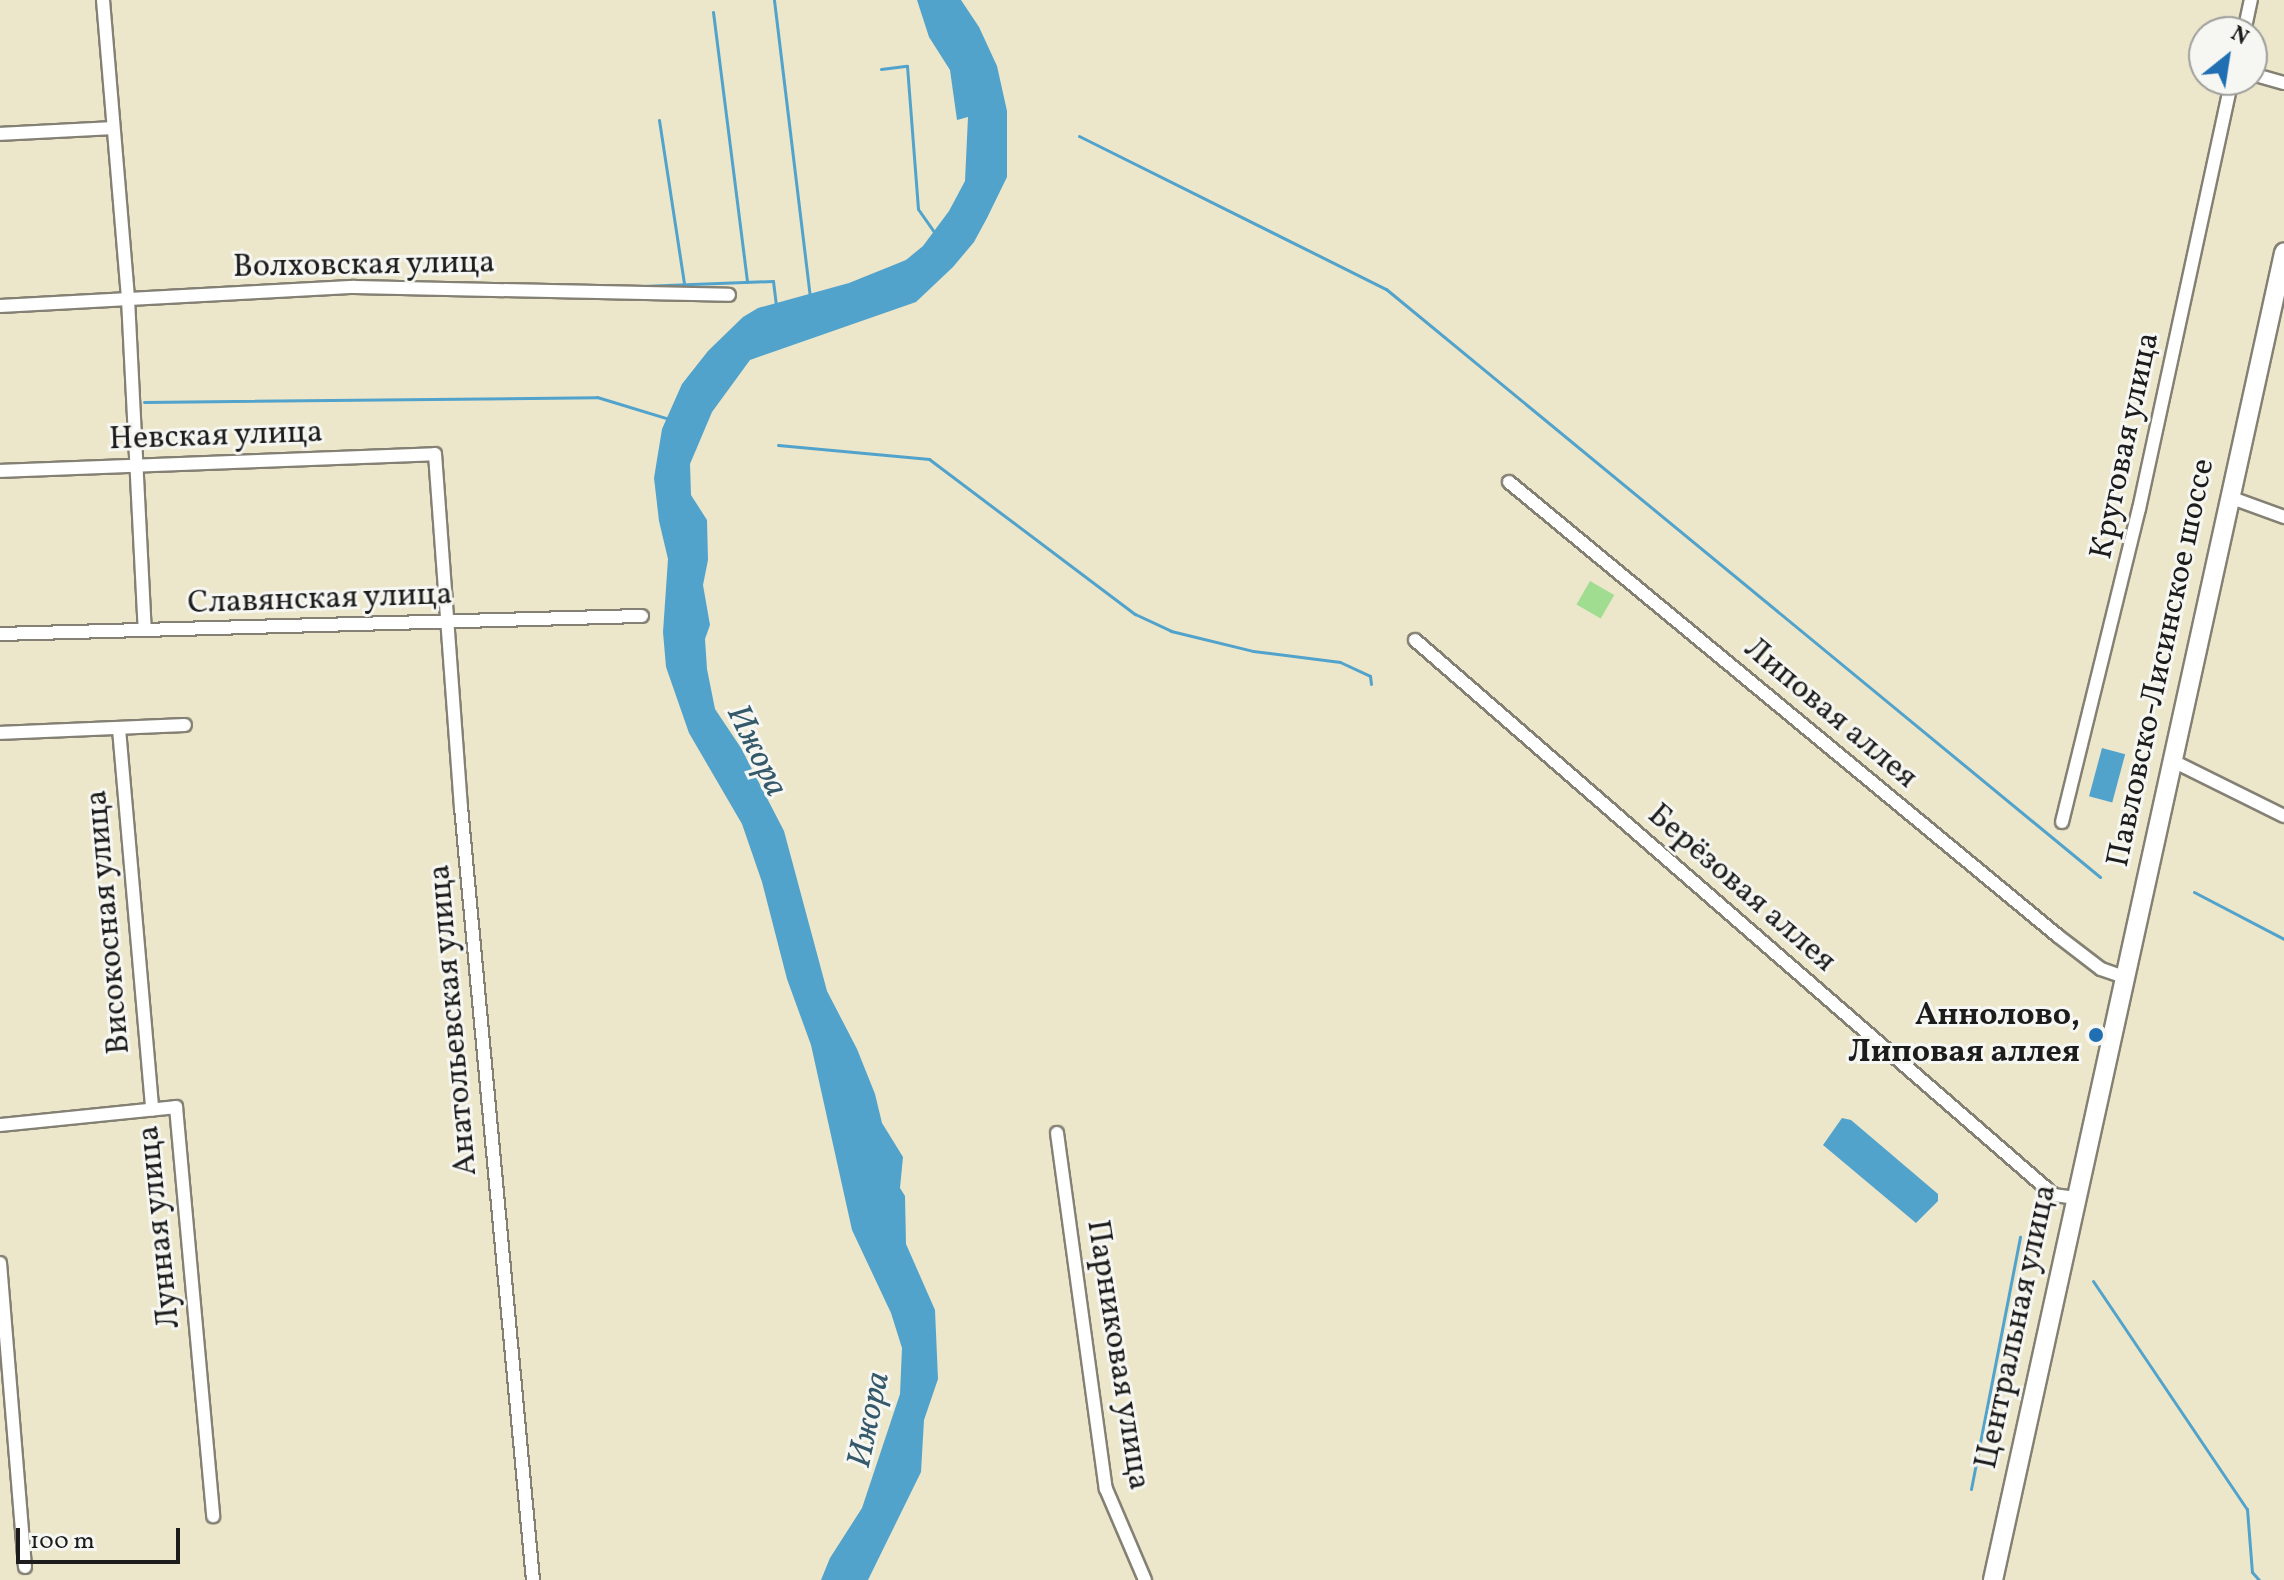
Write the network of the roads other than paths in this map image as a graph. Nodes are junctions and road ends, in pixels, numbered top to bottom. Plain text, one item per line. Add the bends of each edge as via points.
1 (103, 0) edge
2 (2229, 96) edge
3 (113, 128) junction
4 (0, 134) edge
5 (2284, 253) edge
6 (729, 295) dead end
7 (128, 299) junction
8 (0, 306) edge
9 (435, 454) joint
10 (137, 466) junction
11 (0, 471) edge
12 (1509, 482) dead end
13 (2229, 497) junction
14 (2284, 517) edge
15 (642, 616) dead end
16 (445, 622) junction
17 (145, 630) junction
18 (0, 634) edge
19 (1415, 640) dead end
20 (185, 725) dead end
21 (119, 729) junction
22 (0, 733) edge
23 (2171, 760) junction
24 (2284, 816) edge
25 (2062, 822) dead end
26 (2124, 977) junction
27 (2101, 1086) joint
28 (152, 1110) junction
29 (0, 1125) edge
30 (1057, 1133) dead end
31 (2075, 1198) junction
32 (0, 1263) edge
33 (213, 1516) dead end
34 (25, 1567) dead end
35 (533, 1580) edge
36 (1145, 1580) edge
37 (1993, 1580) edge

1 - 3 street
2 - 25 street, Круговая улица via 2139,509
3 - 4 street
3 - 7 street
5 - 13 main road, Павловско-Лисинское шоссе
6 - 7 street, Волховская улица via 354,287
7 - 8 street, Волховская улица
7 - 10 street
9 - 10 street, Невская улица
9 - 16 street, Анатольевская улица
10 - 11 street, Невская улица
10 - 17 street
12 - 26 street, Липовая аллея via 2058,936 2101,969
13 - 14 street
13 - 23 main road, Павловско-Лисинское шоссе
15 - 16 street, Славянская улица
16 - 17 street, Славянская улица
16 - 35 street, Анатольевская улица
17 - 18 street, Славянская улица
19 - 31 street, Берёзовая аллея via 2054,1195
20 - 21 street
21 - 22 street
21 - 28 street, Високосная улица
23 - 24 street
23 - 26 main road, Павловско-Лисинское шоссе
26 - 27 main road, Павловско-Лисинское шоссе
27 - 31 main road, Центральная улица
28 - 29 street, Лунная улица
28 - 33 street, Лунная улица via 176,1107
30 - 36 street, Парниковая улица via 1106,1489
31 - 37 main road, Центральная улица
32 - 34 street

